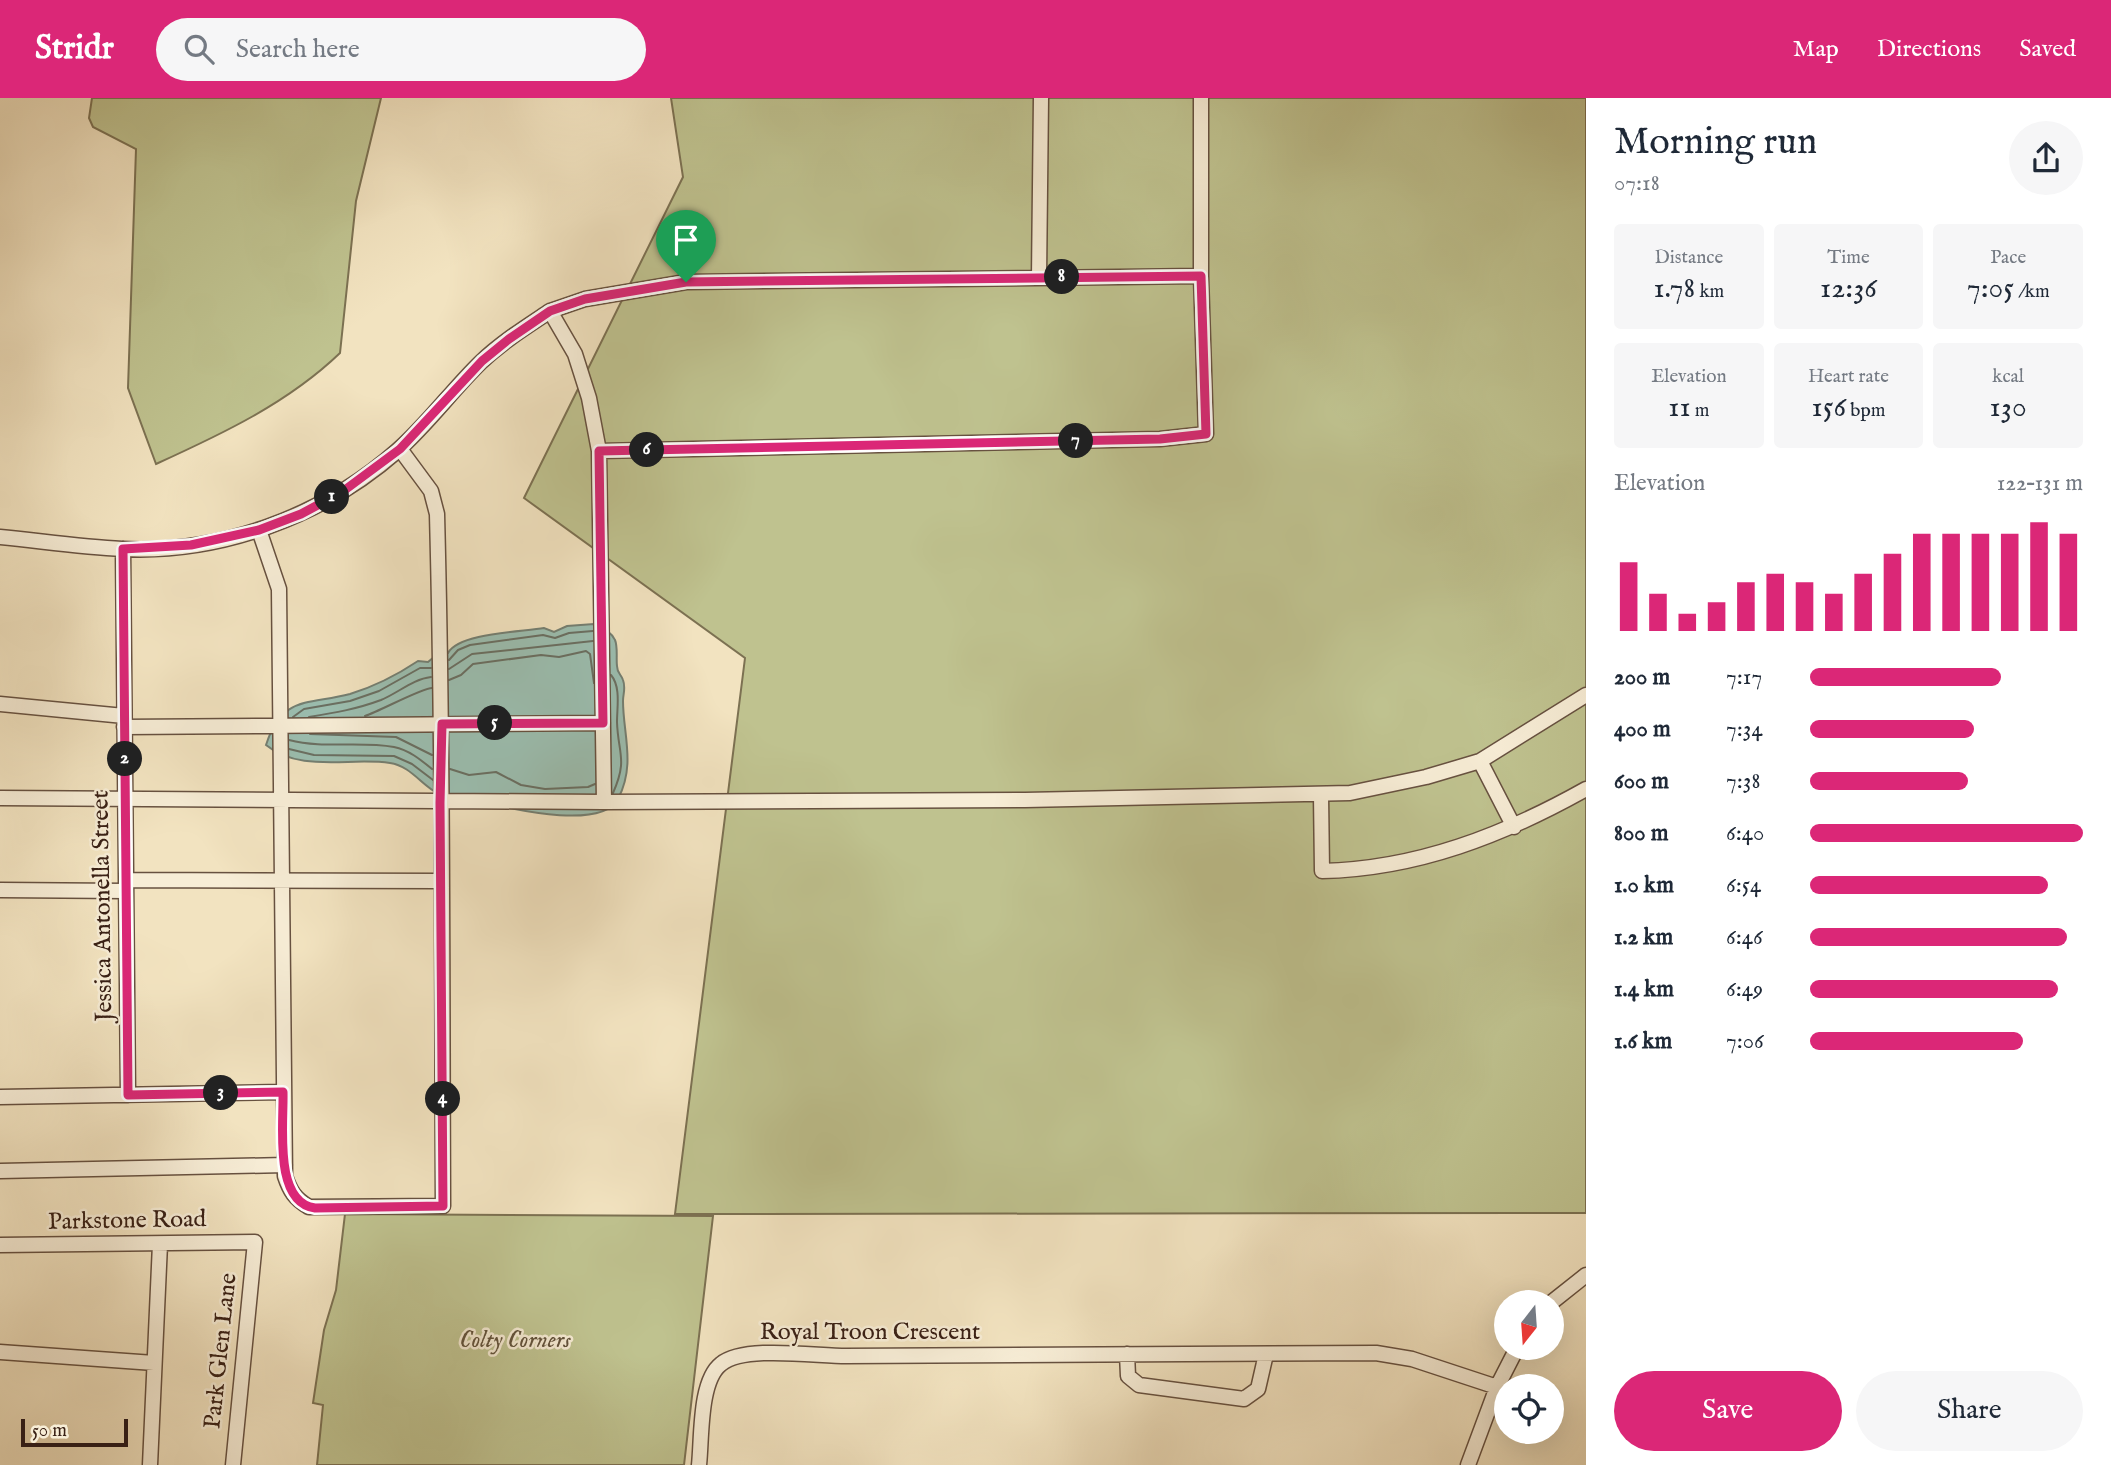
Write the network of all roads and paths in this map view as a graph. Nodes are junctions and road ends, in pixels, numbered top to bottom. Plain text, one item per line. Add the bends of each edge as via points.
1 (1041, 98) edge
2 (1201, 98) edge
3 (1201, 276) junction
4 (1039, 278) junction
5 (550, 311) junction
6 (400, 449) junction
7 (599, 451) junction
8 (259, 530) junction
9 (0, 537) edge
10 (123, 549) junction
11 (1586, 695) edge
12 (0, 704) edge
13 (124, 721) junction
14 (603, 723) junction
15 (442, 724) junction
16 (281, 725) junction
17 (1480, 761) junction
18 (1586, 789) edge
19 (1321, 795) junction
20 (0, 798) edge
21 (125, 799) junction
22 (282, 802) junction
23 (604, 802) junction
24 (440, 803) junction
25 (1514, 827) junction
26 (441, 881) junction
27 (282, 882) junction
28 (126, 886) junction
29 (0, 890) edge
30 (283, 1092) junction
31 (128, 1095) junction
32 (0, 1097) edge
33 (285, 1165) junction
34 (0, 1171) edge
35 (255, 1242) joint
36 (160, 1244) junction
37 (0, 1245) edge
38 (1586, 1275) edge
39 (1564, 1292) edge
40 (0, 1352) edge
41 (1127, 1354) junction
42 (1266, 1354) junction
43 (154, 1363) junction
44 (1494, 1386) edge
45 (1494, 1395) edge
46 (150, 1465) edge
47 (233, 1465) edge
48 (699, 1465) edge
49 (1468, 1465) edge

1 - 4 street
2 - 3 street
3 - 4 street
3 - 7 street via 1206,434 1160,439
4 - 5 street via 686,282 585,299
5 - 6 street via 482,361
5 - 7 street via 575,354
6 - 8 street via 342,492
6 - 15 street via 431,491 437,514
7 - 14 street
8 - 10 street via 191,545
8 - 16 street via 279,589
9 - 10 street
10 - 13 street, Jessica Antonella Street
11 - 17 street
12 - 13 street
13 - 16 street
13 - 21 street, Jessica Antonella Street
14 - 15 street
14 - 23 street
15 - 16 street
15 - 24 street
16 - 22 street
17 - 19 street via 1426,777
17 - 25 street
18 - 25 street
19 - 23 street
19 - 25 street via 1322,871 1359,870 1450,852
20 - 21 street
21 - 22 street
21 - 28 street, Jessica Antonella Street
22 - 24 street
22 - 27 street
23 - 24 street
24 - 26 street
26 - 27 street
26 - 33 street via 443,1206 309,1207 289,1190
27 - 28 street
27 - 30 street
28 - 29 street
28 - 31 street, Jessica Antonella Street
30 - 31 street
30 - 33 street
31 - 32 street
33 - 34 street
35 - 36 street, Parkstone Road
35 - 47 street, Park Glen Lane
36 - 37 street, Parkstone Road
36 - 43 street
38 - 39 street
40 - 43 street
41 - 42 street, Royal Troon Crescent
41 - 42 street via 1128,1376 1139,1385 1244,1399 1258,1389
41 - 48 street, Royal Troon Crescent via 737,1355 721,1363 706,1388
42 - 44 street, Royal Troon Crescent via 1394,1354
43 - 46 street
45 - 49 street

